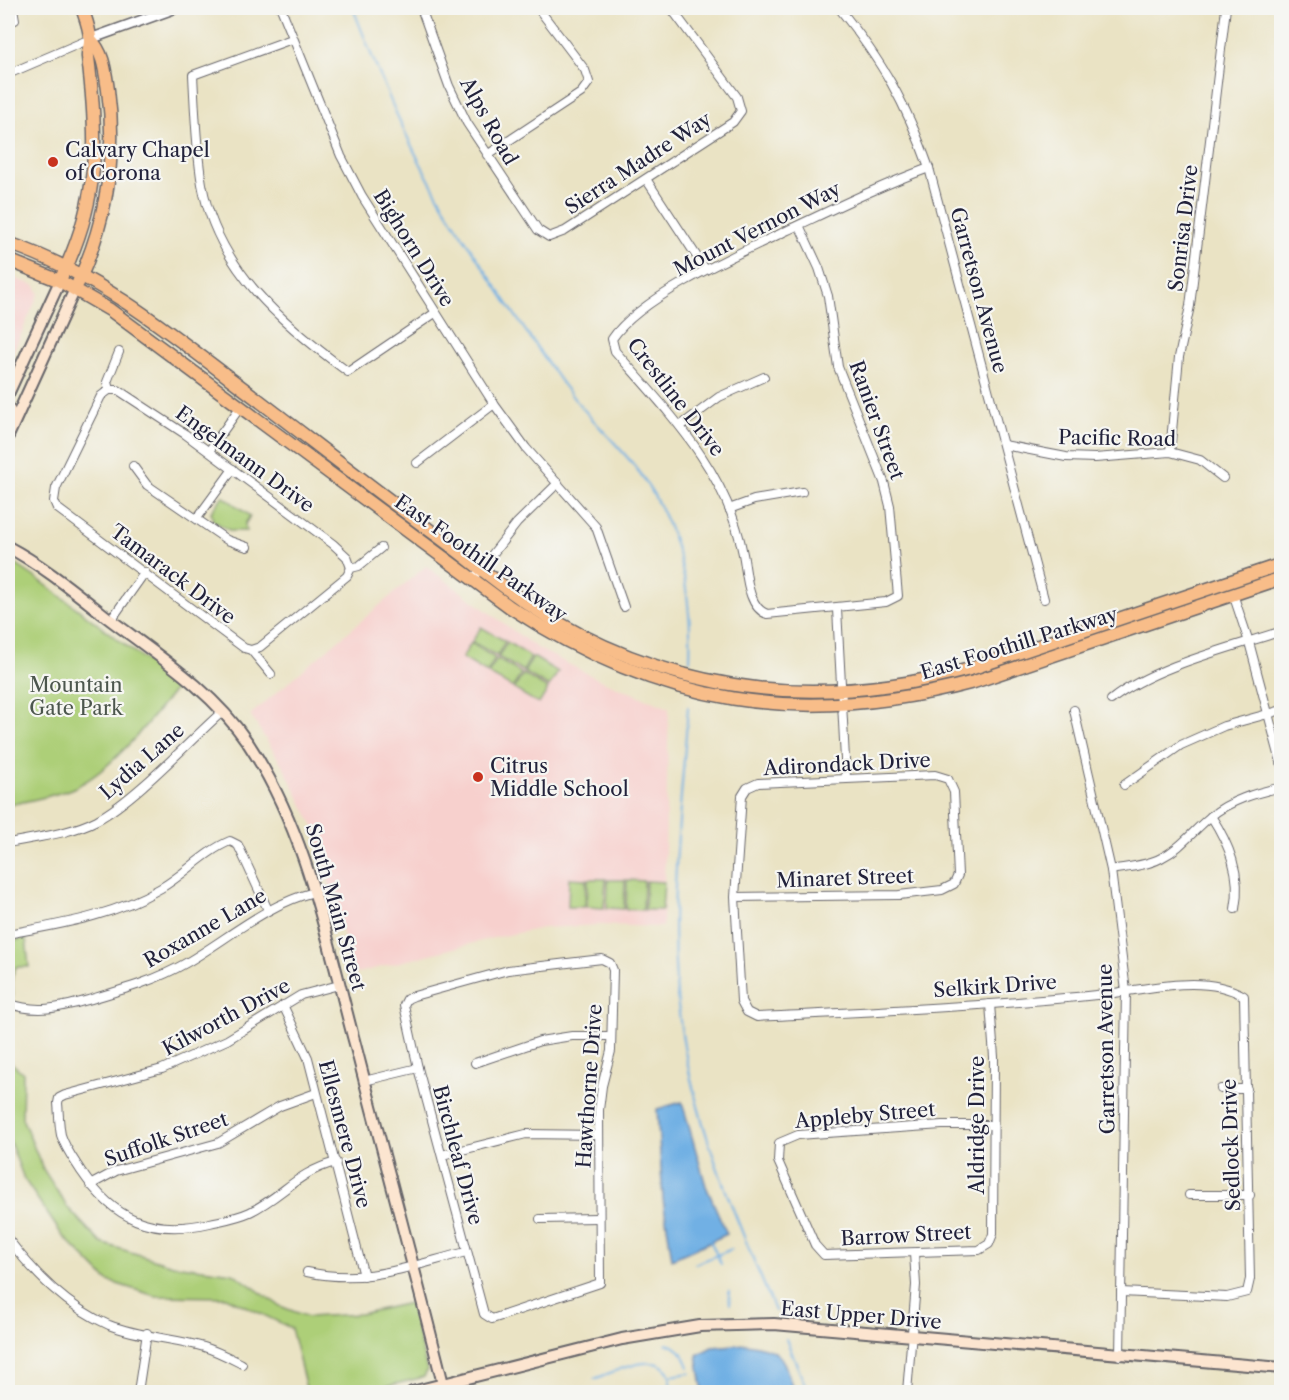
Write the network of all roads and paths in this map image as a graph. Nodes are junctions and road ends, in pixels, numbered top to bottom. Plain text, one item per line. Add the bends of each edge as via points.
1 (13, 8) edge
2 (82, 8) edge
3 (176, 8) edge
4 (281, 8) edge
5 (421, 8) edge
6 (538, 8) edge
7 (671, 8) edge
8 (839, 8) edge
9 (1226, 8) edge
10 (15, 20) dead end
11 (90, 39) junction
12 (292, 39) junction
13 (8, 74) edge
14 (487, 155) junction
15 (929, 168) junction
16 (646, 178) junction
17 (799, 225) junction
18 (549, 237) joint
19 (8, 243) edge
20 (8, 260) edge
21 (66, 268) junction
22 (705, 269) junction
23 (82, 276) junction
24 (60, 281) junction
25 (75, 289) junction
26 (435, 313) junction
27 (612, 339) joint
28 (118, 352) dead end
29 (764, 377) dead end
30 (109, 390) junction
31 (8, 394) edge
32 (494, 405) junction
33 (241, 406) junction
34 (8, 408) edge
35 (8, 420) edge
36 (680, 426) junction
37 (8, 436) edge
38 (1004, 445) junction
39 (209, 451) junction
40 (325, 451) junction
41 (1170, 452) junction
42 (417, 463) dead end
43 (133, 466) dead end
44 (233, 469) junction
45 (1223, 478) dead end
46 (558, 483) junction
47 (802, 492) dead end
48 (729, 509) junction
49 (198, 517) junction
50 (8, 547) edge
51 (247, 547) dead end
52 (381, 548) dead end
53 (1281, 564) edge
54 (351, 568) junction
55 (481, 568) junction
56 (145, 572) junction
57 (1281, 578) edge
58 (473, 579) junction
59 (1233, 594) junction
60 (1044, 599) dead end
61 (624, 607) dead end
62 (837, 609) junction
63 (111, 620) junction
64 (1281, 631) edge
65 (1249, 642) junction
66 (252, 650) junction
67 (271, 675) dead end
68 (842, 699) junction
69 (1111, 700) dead end
70 (1074, 710) dead end
71 (1281, 710) edge
72 (222, 712) junction
73 (1269, 714) junction
74 (1281, 766) edge
75 (846, 778) junction
76 (1124, 785) dead end
77 (1281, 787) edge
78 (1211, 816) junction
79 (8, 843) edge
80 (1111, 870) junction
81 (954, 884) joint
82 (314, 892) junction
83 (735, 897) junction
84 (1235, 909) dead end
85 (268, 910) junction
86 (8, 934) edge
87 (339, 985) junction
88 (1126, 991) junction
89 (1244, 996) joint
90 (407, 999) joint
91 (8, 1003) edge
92 (990, 1004) junction
93 (283, 1005) junction
94 (611, 1036) junction
95 (475, 1063) dead end
96 (418, 1068) junction
97 (364, 1081) junction
98 (1221, 1089) dead end
99 (1247, 1089) junction
100 (316, 1094) junction
101 (992, 1125) junction
102 (599, 1135) junction
103 (442, 1155) junction
104 (336, 1162) junction
105 (90, 1185) junction
106 (1190, 1195) dead end
107 (1250, 1195) junction
108 (598, 1218) junction
109 (540, 1219) dead end
110 (8, 1239) edge
111 (989, 1244) joint
112 (466, 1252) junction
113 (914, 1253) junction
114 (824, 1255) joint
115 (413, 1266) junction
116 (307, 1272) dead end
117 (364, 1276) junction
118 (1121, 1292) junction
119 (487, 1318) joint
120 (147, 1333) junction
121 (913, 1337) junction
122 (1120, 1356) junction
123 (242, 1364) dead end
124 (1281, 1368) edge
125 (444, 1388) edge
126 (138, 1392) edge
127 (412, 1392) edge
128 (907, 1392) edge

1 - 10 street
2 - 11 main road
3 - 11 street
4 - 12 street, Bighorn Drive
5 - 14 street, Alps Road via 449,86
6 - 14 street via 585,70 589,82 581,93
7 - 16 street, Sierra Madre Way via 737,97 741,111 733,122
8 - 15 street, Garretson Avenue via 888,74 910,115
9 - 41 street, Sonrisa Drive
11 - 13 street
11 - 21 main road via 88,54 95,109 92,177 82,234
11 - 23 main road via 99,49 105,69 110,174 102,215
12 - 26 street, Bighorn Drive via 341,156 385,236
12 - 26 street via 193,75 203,187 216,226 235,263 264,304 348,372
14 - 18 street, Alps Road via 538,230
15 - 17 street, Mount Vernon Way via 887,183
15 - 38 street, Garretson Avenue
16 - 18 street, Sierra Madre Way via 565,231
16 - 22 street
17 - 22 street, Mount Vernon Way
17 - 62 street, Ranier Street via 828,296 838,367 890,506 898,596 886,602
19 - 21 main road, East Foothill Parkway
20 - 24 main road, East Foothill Parkway
21 - 23 main road, East Foothill Parkway
21 - 24 main road
22 - 27 street, Mount Vernon Way via 646,309
23 - 25 main road
23 - 40 main road, East Foothill Parkway via 155,321
24 - 25 main road, East Foothill Parkway
24 - 31 main road
25 - 33 main road, East Foothill Parkway via 147,336
25 - 37 main road
26 - 32 street, Bighorn Drive
27 - 36 street, Crestline Drive via 615,351
28 - 30 street via 107,382
29 - 36 street via 719,397
30 - 39 street, Engelmann Drive via 118,390
30 - 56 street, Tamarack Drive via 101,396 56,488 54,501 63,514
32 - 42 street
32 - 46 street, Bighorn Drive
33 - 39 street
33 - 40 main road via 247,402 254,405 290,433
33 - 58 main road, East Foothill Parkway
34 - 35 main road
36 - 48 street, Crestline Drive via 710,465
38 - 41 street, Pacific Road via 1066,457
38 - 60 street, Garretson Avenue
39 - 44 street, Engelmann Drive
40 - 55 main road, East Foothill Parkway
41 - 45 street, Pacific Road via 1200,460
43 - 49 street via 147,485
44 - 49 street
44 - 54 street, Engelmann Drive via 333,544 347,557
46 - 55 street via 517,523
46 - 61 street, Bighorn Drive via 596,526
47 - 48 street via 754,500
48 - 62 street, Crestline Drive via 753,602 759,611 767,614
49 - 51 street via 227,540
50 - 63 main road, South Main Street
52 - 54 street
53 - 68 main road, East Foothill Parkway via 970,669
54 - 66 street via 347,576
55 - 58 street
55 - 68 main road, East Foothill Parkway via 554,620 645,663 698,679
56 - 63 street
56 - 66 street, Tamarack Drive via 244,648
57 - 59 main road, East Foothill Parkway
58 - 68 main road, East Foothill Parkway via 547,631 638,675 678,688 752,702
59 - 65 street
59 - 68 main road, East Foothill Parkway via 974,682 891,700
62 - 68 street
63 - 72 main road, South Main Street via 184,676
64 - 65 street
65 - 69 street via 1165,671 1125,688
65 - 73 street
66 - 67 street, Tamarack Drive
68 - 75 street
70 - 80 street, Garretson Avenue
71 - 73 street
72 - 79 street, Lydia Lane via 122,803 96,820 70,830
72 - 82 main road, South Main Street via 264,768 289,816
73 - 74 street
73 - 76 street via 1224,726 1181,744
75 - 81 street, Adirondack Drive via 948,778 954,792 958,875
75 - 83 street, Adirondack Drive via 758,783 747,788 742,796
77 - 78 street via 1251,794
78 - 80 street via 1184,843 1158,860
78 - 84 street via 1228,842 1239,890
80 - 88 street, Garretson Avenue
81 - 83 street, Minaret Street via 942,890 899,896
82 - 85 street, Roxanne Lane
82 - 87 main road, South Main Street
83 - 92 street, Selkirk Drive via 741,1001 747,1012 757,1017
85 - 86 street via 238,845 230,841 129,905 90,918
85 - 91 street, Roxanne Lane via 186,963 140,985 43,1010
87 - 93 street, Kilworth Drive via 301,995
87 - 97 main road, South Main Street
88 - 89 street, Selkirk Drive via 1191,985 1231,988
88 - 92 street, Selkirk Drive
88 - 118 street, Garretson Avenue
89 - 99 street, Sedlock Drive
90 - 94 street, Hawthorne Drive via 538,965 602,959 613,970
90 - 96 street, Birchleaf Drive via 404,1005
92 - 101 street, Aldridge Drive via 994,1057
93 - 100 street, Ellesmere Drive via 308,1058
93 - 105 street, Kilworth Drive via 197,1055 59,1098 64,1143
94 - 95 street via 540,1041
94 - 102 street, Hawthorne Drive
96 - 97 street
96 - 103 street, Birchleaf Drive
97 - 115 main road, South Main Street
98 - 99 street
99 - 107 street, Sedlock Drive
100 - 104 street, Ellesmere Drive
100 - 105 street, Suffolk Street via 280,1106 218,1143 116,1171
101 - 111 street, Aldridge Drive via 993,1234
101 - 114 street, Appleby Street via 798,1135 779,1143 778,1161 815,1245
102 - 103 street via 526,1134
102 - 108 street, Hawthorne Drive
103 - 112 street, Birchleaf Drive
104 - 105 street via 314,1168 249,1212 183,1229 140,1223 106,1202
104 - 117 street, Ellesmere Drive
106 - 107 street
107 - 118 street, Sedlock Drive via 1247,1292 1227,1297
108 - 109 street
108 - 119 street, Hawthorne Drive via 600,1283
110 - 120 street via 26,1263 59,1294 111,1325
111 - 113 street, Barrow Street via 979,1250
112 - 115 street
112 - 119 street, Birchleaf Drive
113 - 114 street, Barrow Street
113 - 121 street
115 - 117 street
115 - 125 main road, South Main Street
116 - 117 street via 335,1278
118 - 122 street, Garretson Avenue
120 - 123 street via 206,1347
120 - 126 street
121 - 122 main road, East Upper Drive
121 - 125 main road, East Upper Drive via 774,1324 700,1326 622,1339
121 - 128 street
122 - 124 main road, East Upper Drive
125 - 127 main road, East Upper Drive

